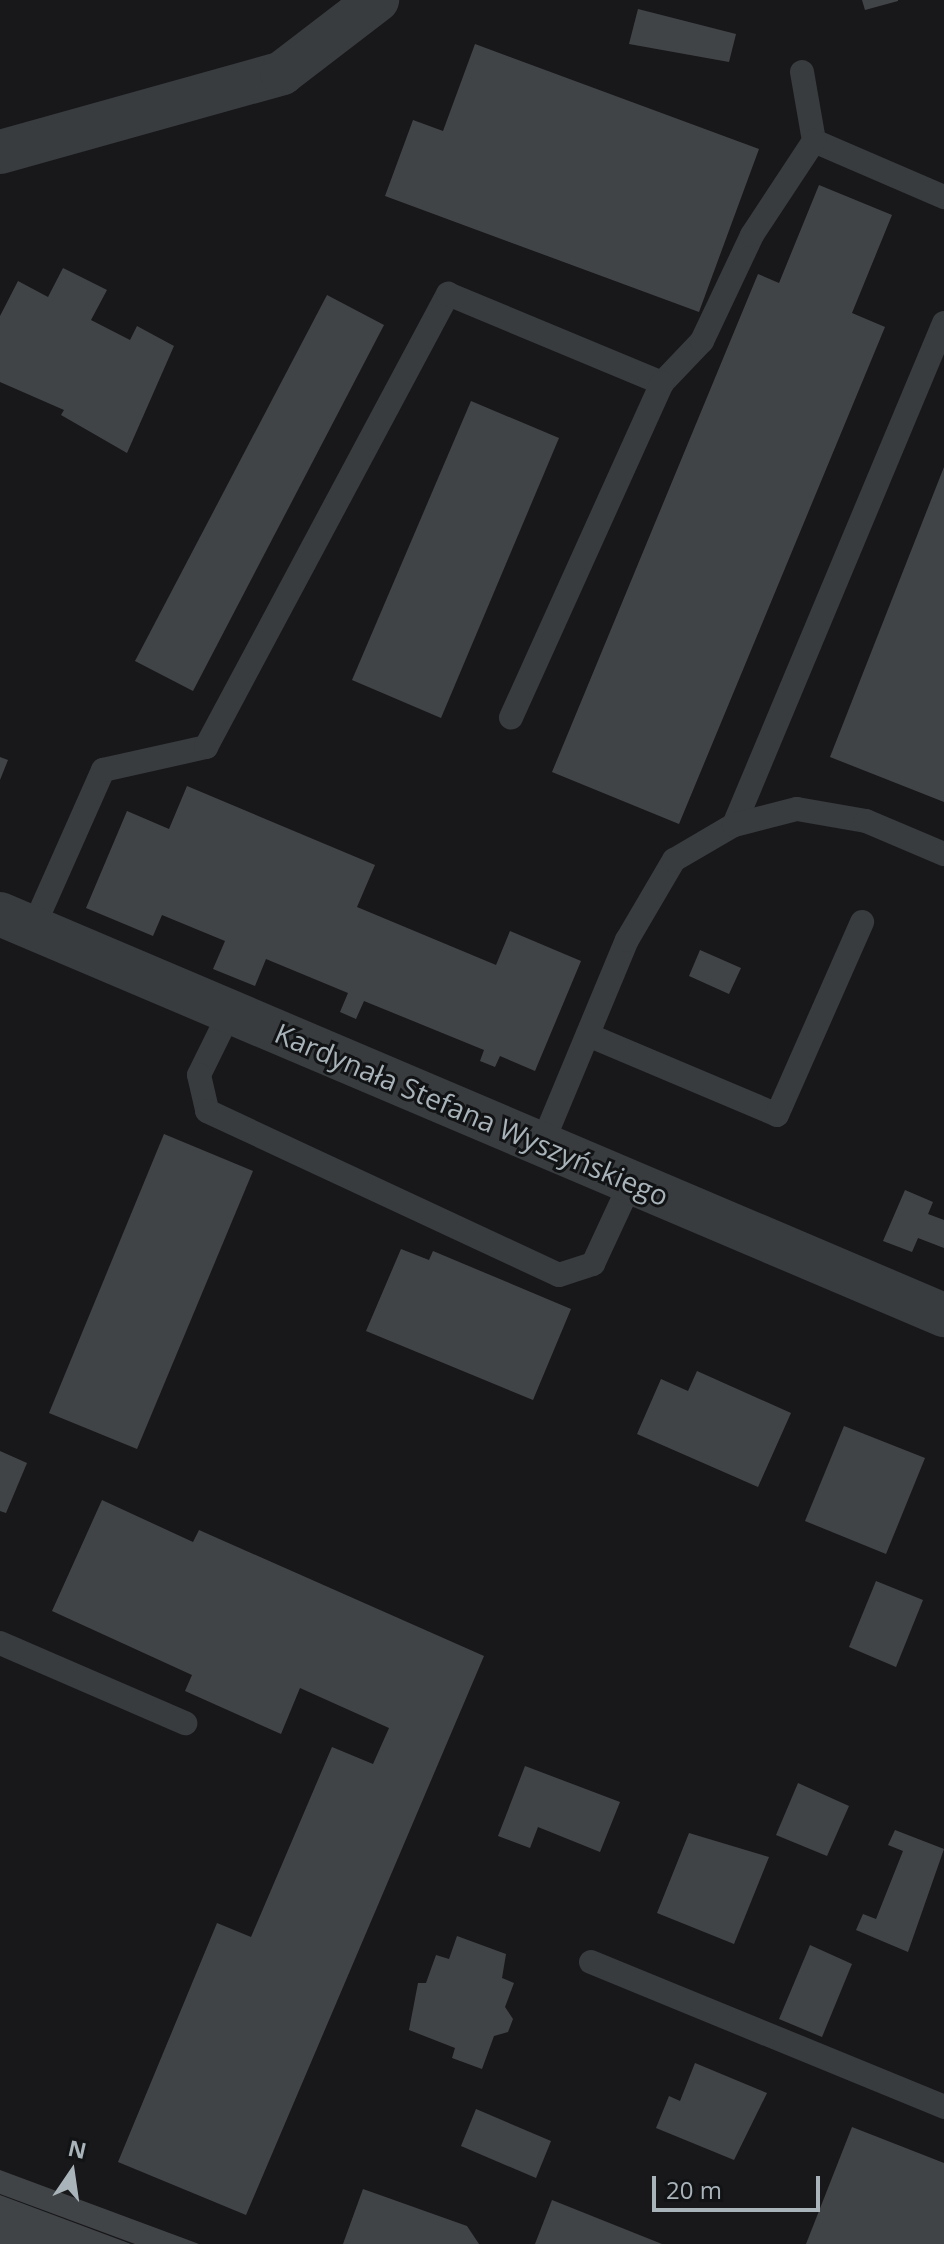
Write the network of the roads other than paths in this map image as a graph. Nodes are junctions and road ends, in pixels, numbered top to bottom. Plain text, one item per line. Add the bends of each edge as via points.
1 (377, 0) edge
2 (802, 72) dead end
3 (814, 141) junction
4 (0, 152) edge
5 (944, 197) edge
6 (944, 323) edge
7 (662, 383) junction
8 (511, 718) dead end
9 (734, 825) junction
10 (944, 854) edge
11 (17, 921) edge
12 (862, 922) dead end
13 (230, 1012) junction
14 (588, 1035) junction
15 (542, 1144) junction
16 (631, 1182) junction
17 (944, 1315) edge
18 (0, 1643) edge
19 (185, 1723) dead end
20 (591, 1962) dead end
21 (944, 2107) edge

1 - 4 street via 282,73
2 - 3 lane
3 - 5 lane
3 - 7 lane via 752,235 702,341
6 - 9 lane
7 - 8 lane
7 - 11 lane via 448,294 206,747 103,770
9 - 10 lane via 797,809 866,821
9 - 14 lane via 674,860 627,940
11 - 13 street, Kardynała Stefana Wyszyńskiego
12 - 14 lane via 777,1115
13 - 15 street, Kardynała Stefana Wyszyńskiego
13 - 16 lane via 199,1075 207,1111 559,1275 593,1264
14 - 15 lane
15 - 16 street, Kardynała Stefana Wyszyńskiego
16 - 17 street, Kardynała Stefana Wyszyńskiego
18 - 19 lane
20 - 21 lane

